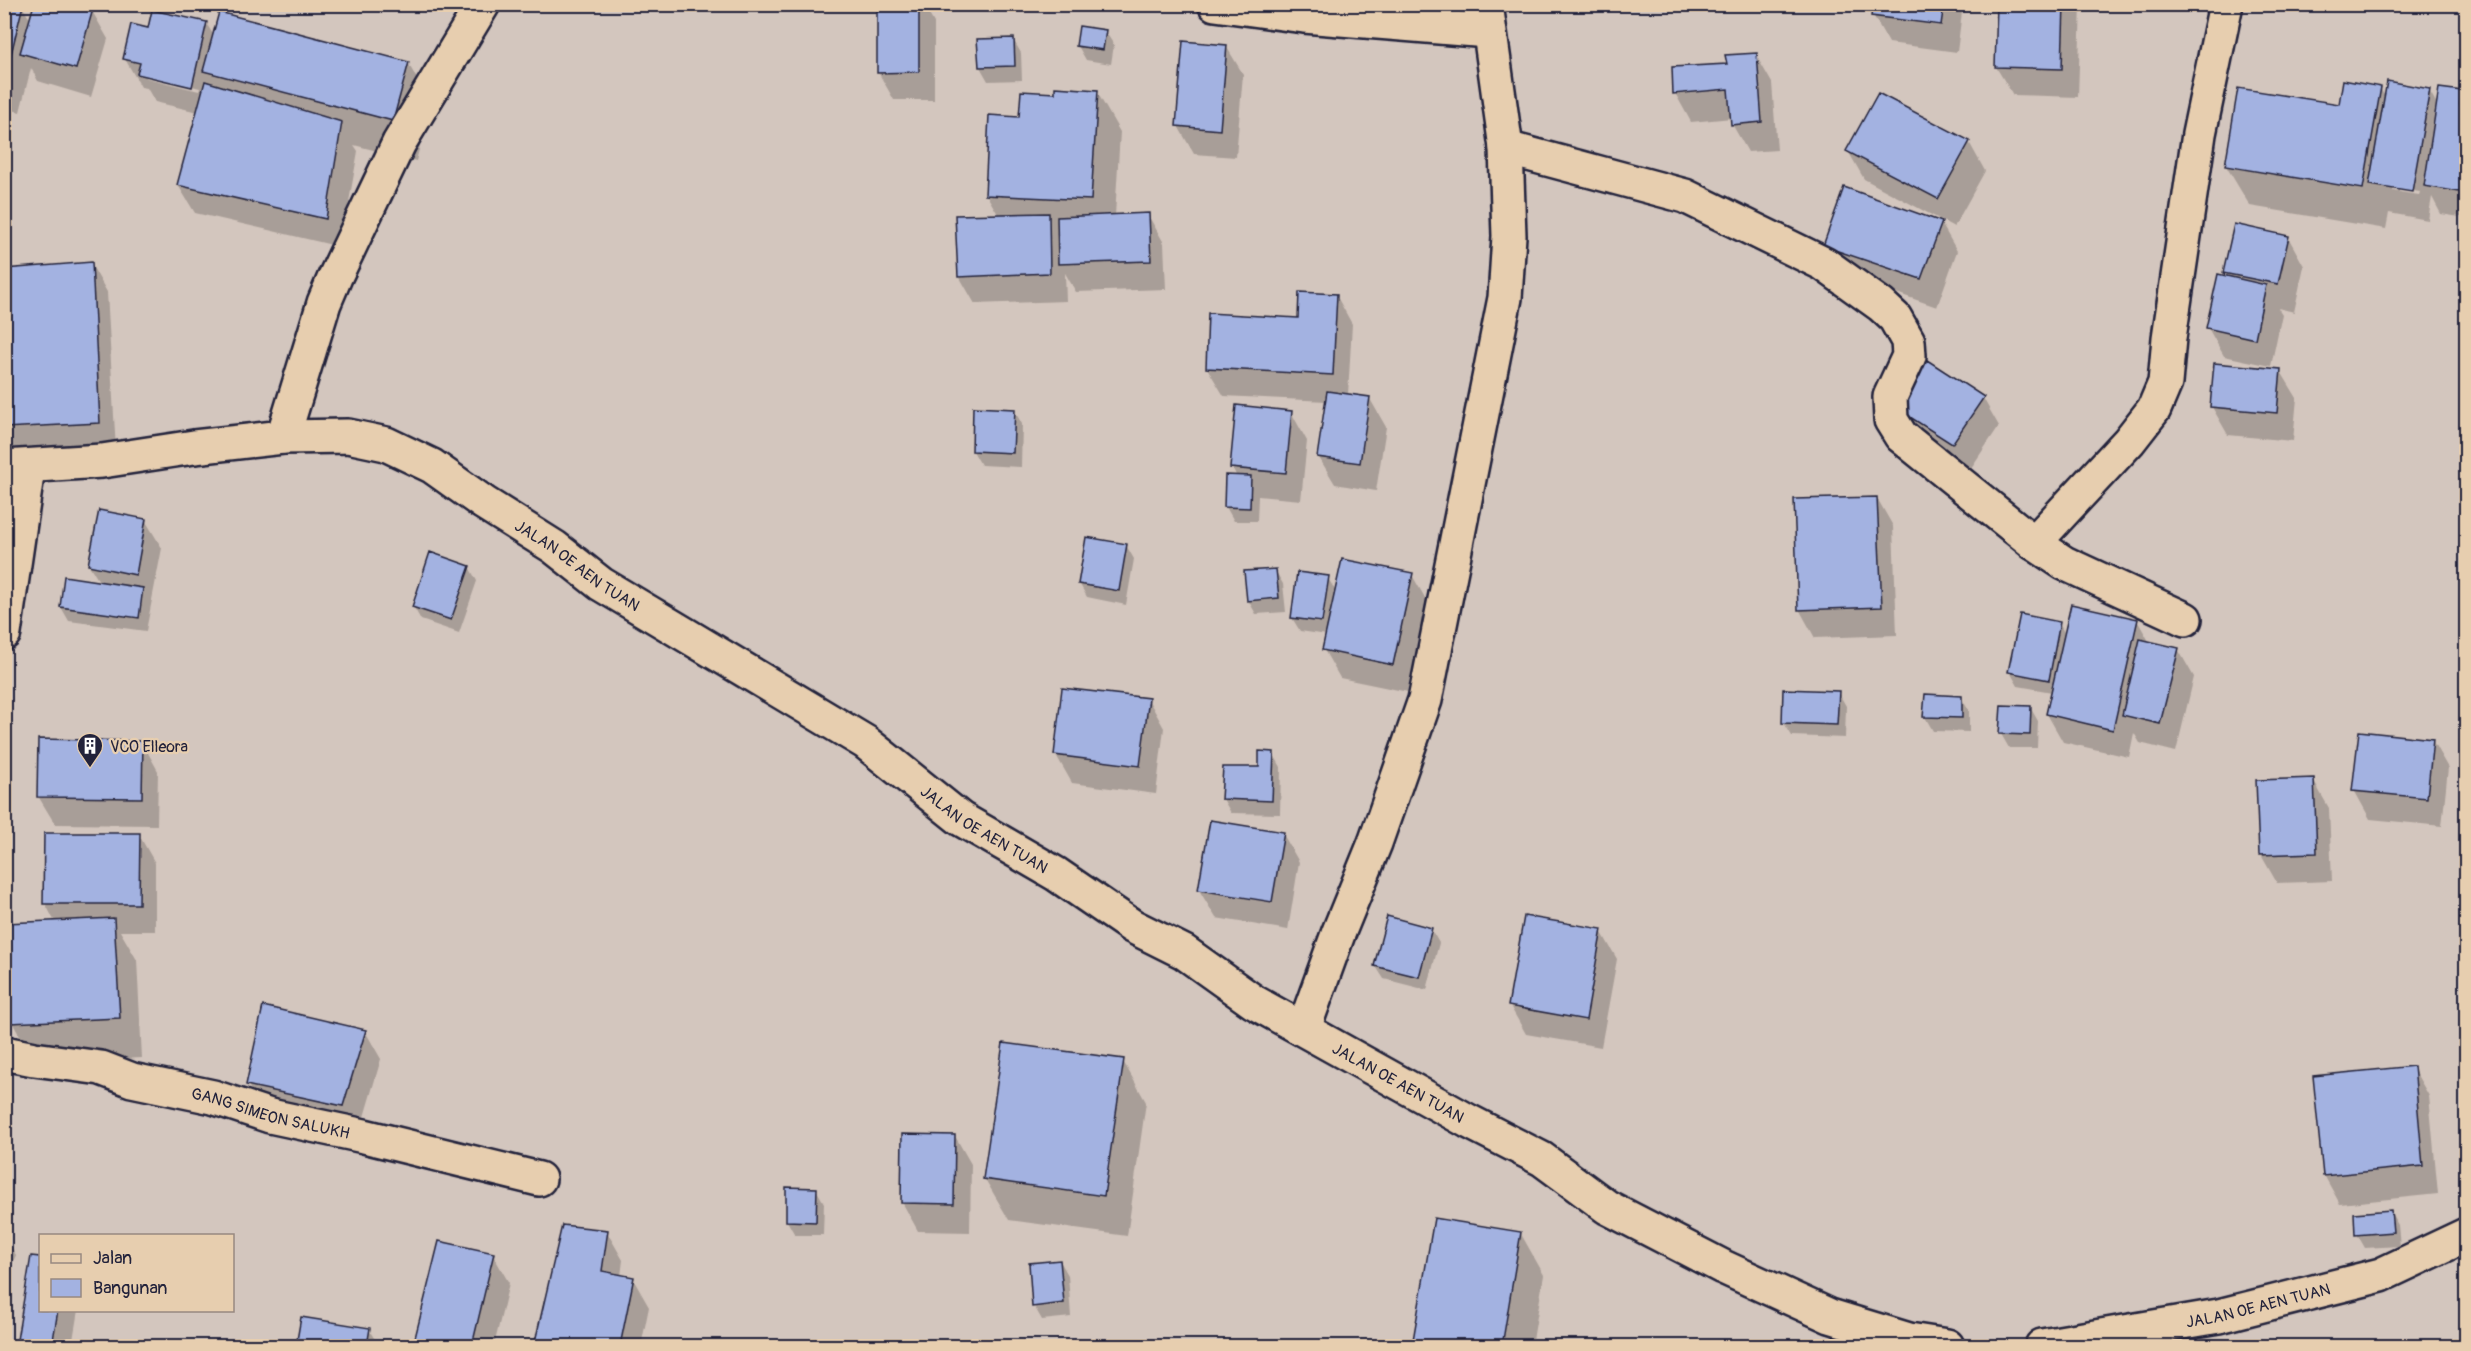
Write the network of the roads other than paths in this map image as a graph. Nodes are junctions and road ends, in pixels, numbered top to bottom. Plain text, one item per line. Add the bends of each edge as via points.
1 (483, 4) edge
2 (1215, 4) edge
3 (2226, 4) edge
4 (1487, 18) edge
5 (1506, 148) junction
6 (283, 437) junction
7 (16, 468) edge
8 (2034, 543) junction
9 (2186, 619) dead end
10 (4, 633) edge
11 (1304, 1028) junction
12 (4, 1053) edge
13 (538, 1179) dead end
14 (2466, 1235) edge
15 (1947, 1347) edge
16 (2042, 1347) edge

1 - 6 street via 399,143 335,277
2 - 4 street via 1304,16
3 - 8 street via 2198,144 2165,383 2154,409 2129,441
4 - 5 street
5 - 8 street via 1685,196 1824,264 1881,305 1895,318 1908,341 1909,356 1890,398 1891,420 1901,436
5 - 11 street via 1509,237 1504,298 1425,700
6 - 7 street, JALAN OE AEN TUAN
6 - 11 street, JALAN OE AEN TUAN via 348,436 386,444 432,466 554,547 601,584 865,742 961,819 1056,874 1132,926 1184,952 1254,1002
7 - 10 street
8 - 9 street via 2064,563
11 - 15 street, JALAN OE AEN TUAN via 1542,1159 1607,1207 1723,1267 1830,1316
12 - 13 street, GANG SIMEON SALUKH via 101,1068 132,1080 213,1097 270,1116
14 - 16 street, JALAN OE AEN TUAN via 2381,1275 2219,1316

